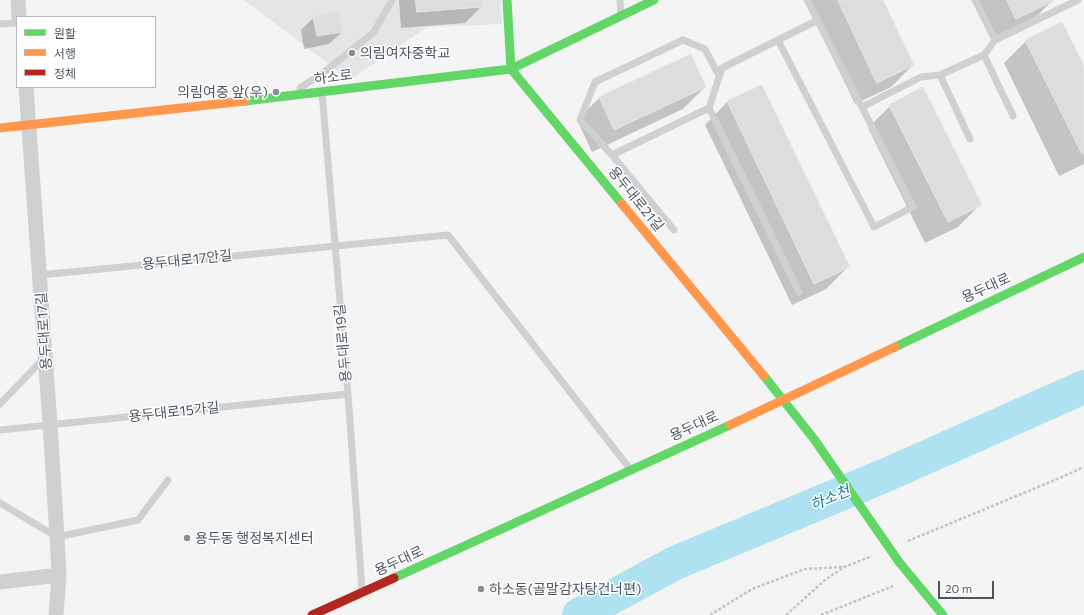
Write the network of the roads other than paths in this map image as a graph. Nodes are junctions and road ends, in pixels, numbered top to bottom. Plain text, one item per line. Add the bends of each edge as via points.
1 (18, 0) edge
2 (392, 0) edge
3 (507, 0) edge
4 (620, 0) edge
5 (654, 0) edge
6 (808, 0) edge
7 (975, 0) edge
8 (1078, 0) edge
9 (19, 16) edge
10 (621, 16) junction
11 (818, 20) junction
12 (16, 23) edge
13 (0, 24) edge
14 (778, 40) junction
15 (995, 40) junction
16 (984, 55) junction
17 (510, 68) junction
18 (940, 75) junction
19 (719, 76) junction
20 (26, 88) edge
21 (321, 92) junction
22 (287, 96) junction
23 (862, 107) junction
24 (709, 108) junction
25 (1013, 116) dead end
26 (30, 125) junction
27 (0, 128) edge
28 (970, 139) dead end
29 (612, 155) junction
30 (674, 230) dead end
31 (335, 246) junction
32 (1084, 257) edge
33 (40, 275) junction
34 (799, 292) dead end
35 (46, 357) junction
36 (348, 394) junction
37 (784, 400) junction
38 (0, 404) edge
39 (50, 424) junction
40 (0, 430) edge
41 (631, 470) junction
42 (168, 480) dead end
43 (0, 503) edge
44 (57, 537) junction
45 (59, 575) junction
46 (0, 582) edge
47 (362, 593) junction
48 (56, 615) edge
49 (312, 615) edge
50 (943, 615) edge

1 - 9 street
2 - 22 lane via 374,32 323,73
3 - 17 street
4 - 10 lane
5 - 10 street, 하소로
6 - 11 lane
7 - 15 lane
8 - 15 lane
10 - 17 street, 하소로
11 - 14 lane
11 - 23 lane
12 - 13 lane
14 - 19 lane via 722,68
14 - 23 lane via 874,227 912,207
15 - 16 lane
16 - 18 lane
16 - 25 lane
17 - 21 street, 하소로
17 - 37 street, 용두대로21길
18 - 23 lane via 921,77
18 - 28 lane
19 - 24 lane
19 - 29 lane via 705,49 683,40 595,82 580,120
20 - 26 street, 용두대로17길
21 - 22 street, 하소로
21 - 31 lane, 용두대로19길
22 - 26 street, 하소로
24 - 29 lane
24 - 34 lane
26 - 27 street, 하소로
26 - 33 street, 용두대로17길
29 - 30 lane
31 - 33 lane, 용두대로17안길
31 - 36 lane, 용두대로19길
31 - 41 lane, 용두대로17안길 via 448,234
32 - 37 street, 용두대로
33 - 35 street, 용두대로17길
35 - 38 lane
35 - 39 street, 용두대로17길
36 - 39 lane, 용두대로15가길
36 - 47 lane, 용두대로19길
37 - 41 street, 용두대로
37 - 50 street, 용두대로21길, bridge via 899,562
39 - 40 lane, 용두대로15가길
39 - 44 street, 용두대로17길
41 - 47 street, 용두대로
42 - 44 lane via 138,520
43 - 44 lane
44 - 45 street, 용두대로17길
45 - 46 street
45 - 48 street, 용두대로17길
47 - 49 street, 용두대로

